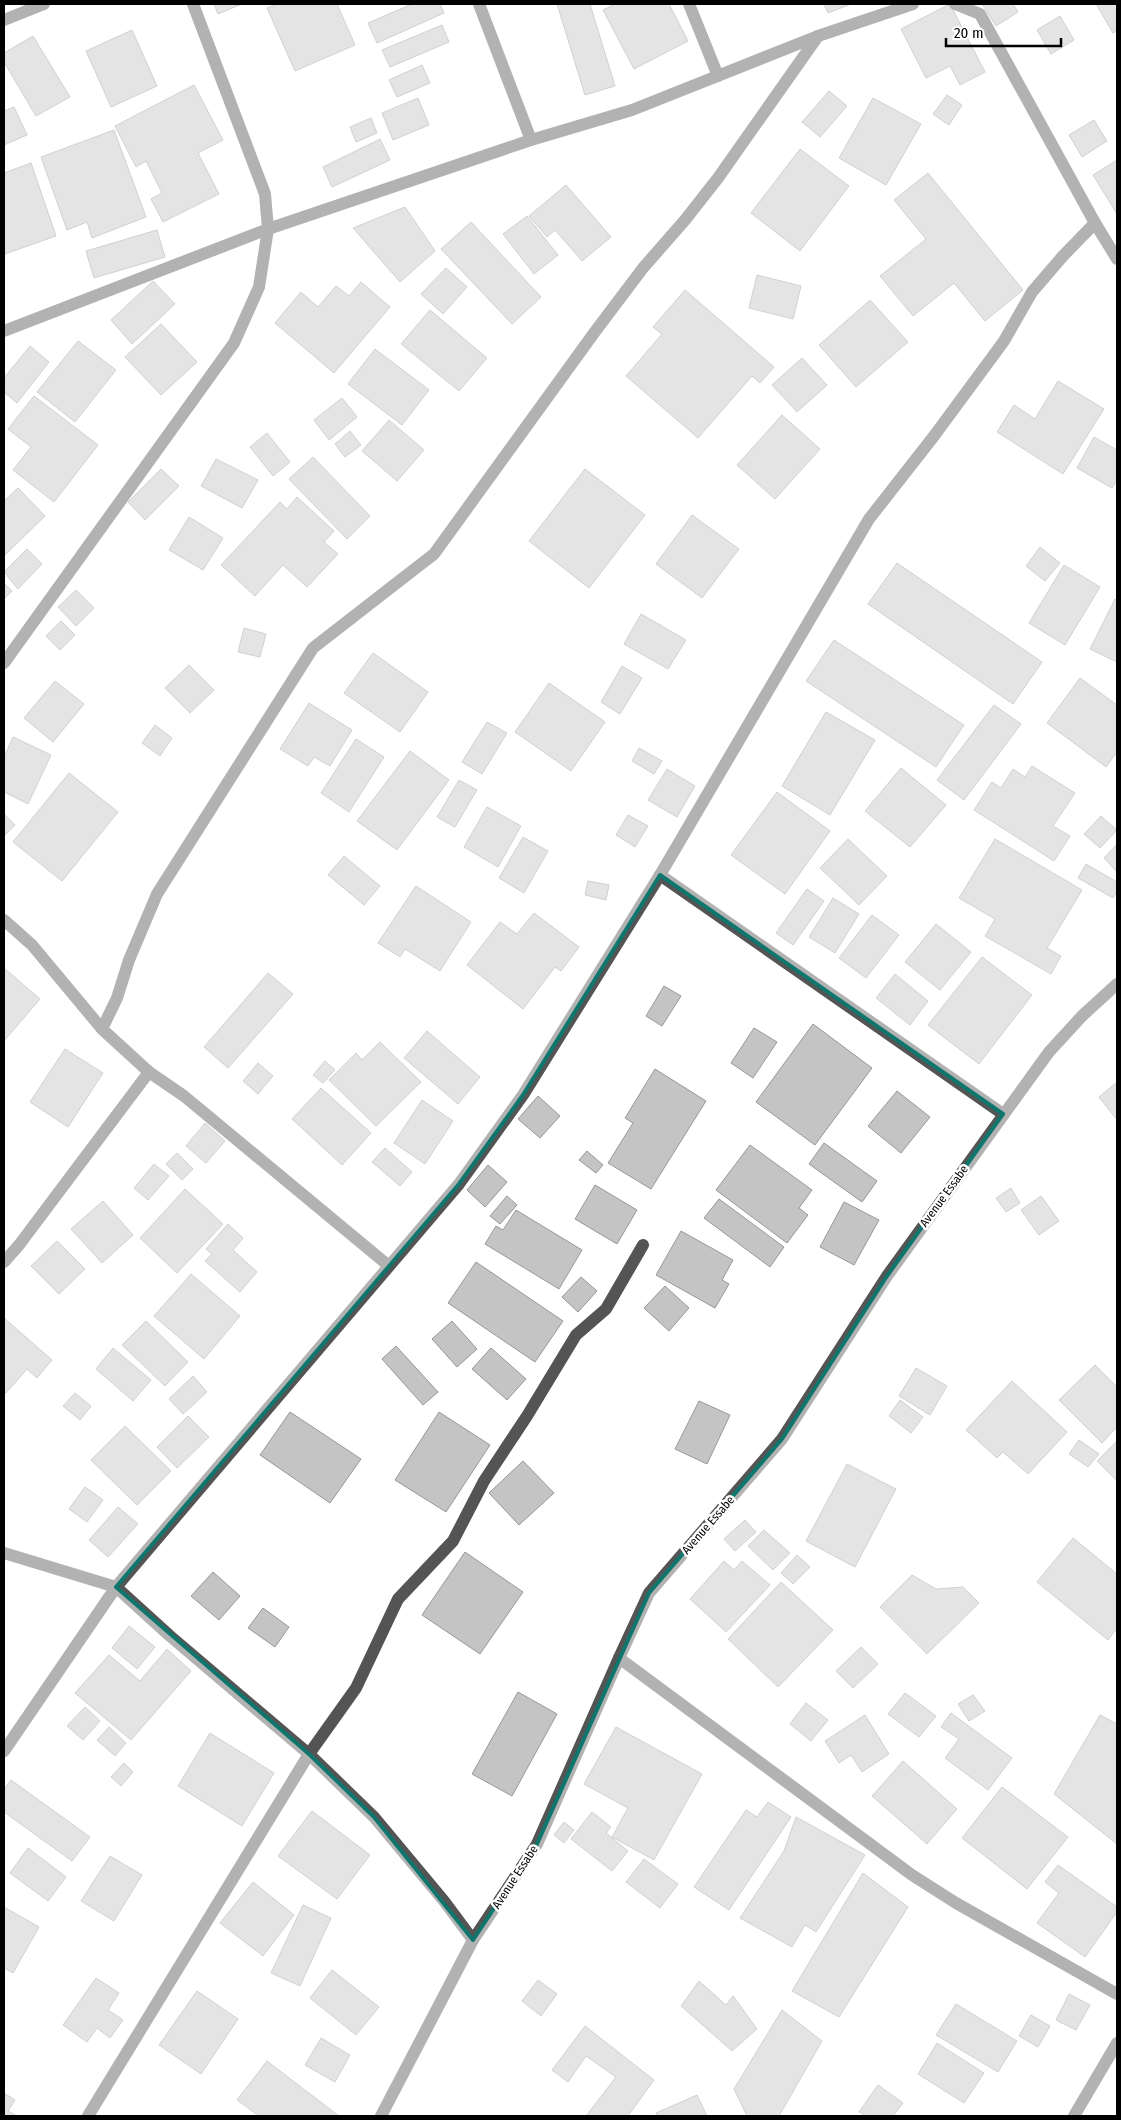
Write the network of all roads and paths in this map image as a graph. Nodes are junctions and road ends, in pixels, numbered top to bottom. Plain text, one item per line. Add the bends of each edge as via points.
1 (44, 4) edge
2 (193, 4) edge
3 (479, 4) edge
4 (689, 4) edge
5 (913, 4) edge
6 (955, 4) edge
7 (4, 20) edge
8 (818, 36) junction
9 (718, 76) junction
10 (531, 140) junction
11 (1095, 223) junction
12 (268, 229) junction
13 (1117, 259) edge
14 (4, 331) edge
15 (4, 663) edge
16 (660, 875) junction
17 (4, 920) edge
18 (1117, 984) edge
19 (102, 1029) junction
20 (149, 1072) junction
21 (1003, 1114) junction
22 (644, 1245) dead end
23 (4, 1262) edge
24 (389, 1266) junction
25 (4, 1553) edge
26 (116, 1587) junction
27 (618, 1658) junction
28 (4, 1751) edge
29 (309, 1754) junction
30 (473, 1940) junction
31 (1117, 1994) edge
32 (1117, 2043) edge
33 (88, 2116) edge
34 (381, 2116) edge
35 (1074, 2116) edge

1 - 7 street
2 - 12 street via 265,194
3 - 10 street
4 - 9 street
5 - 8 street
6 - 11 street via 980,14
8 - 9 street
8 - 19 street via 718,178 643,268 434,554 313,648 157,894
9 - 10 street via 632,110
10 - 12 street
11 - 13 street
11 - 16 street via 1032,292 1004,341 869,519
12 - 14 street
12 - 15 street via 260,288 234,343
16 - 21 street
16 - 24 street via 523,1095 459,1184
17 - 19 street via 32,945
18 - 21 street, Avenue Essabe via 1049,1052
19 - 20 street
20 - 23 street
20 - 24 street via 184,1096
21 - 27 street, Avenue Essabe via 887,1276 782,1439 650,1593
22 - 29 street via 606,1309 576,1335 484,1481 453,1541 398,1598 356,1688
24 - 26 street
25 - 26 street
26 - 28 street
26 - 29 street
27 - 30 street, Avenue Essabe via 537,1844
27 - 31 street via 912,1875
29 - 30 street via 374,1818 444,1900
29 - 33 street
30 - 34 street, Avenue Essabe
32 - 35 street

